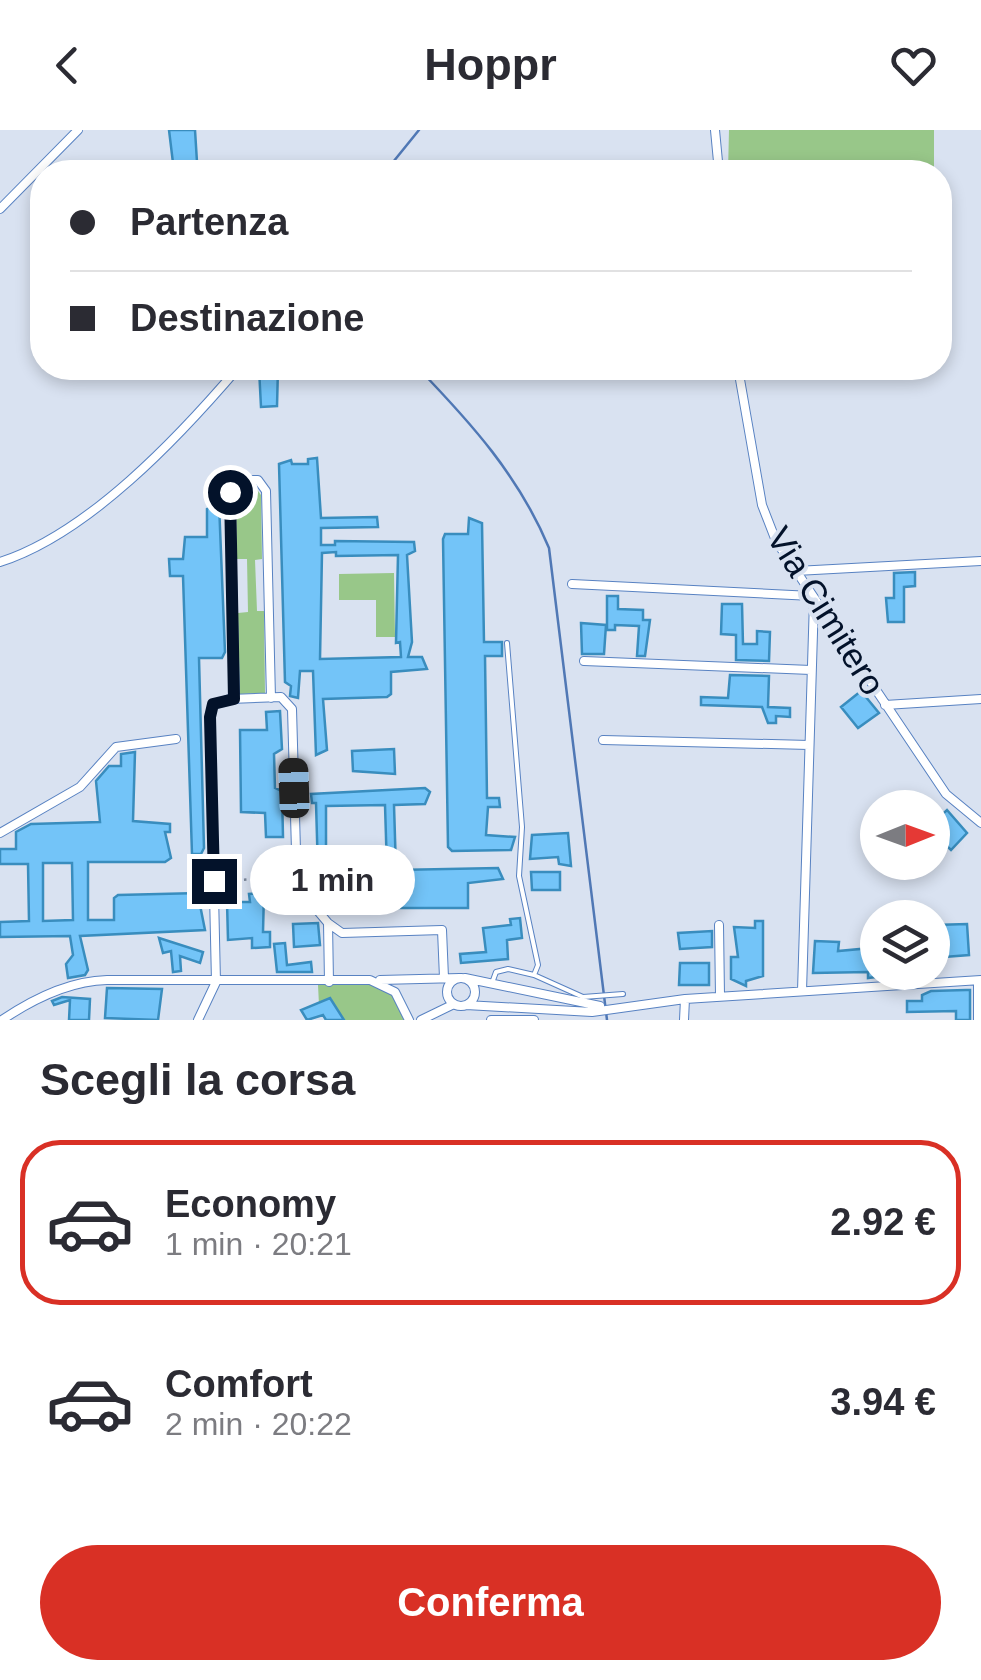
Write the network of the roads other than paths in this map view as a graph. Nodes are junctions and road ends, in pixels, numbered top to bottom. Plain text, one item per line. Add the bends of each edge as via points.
1 (78, 130) edge
2 (715, 130) edge
3 (48, 160) edge
4 (718, 160) edge
5 (30, 179) edge
6 (0, 209) edge
7 (226, 380) edge
8 (740, 380) edge
9 (981, 561) edge
10 (0, 562) edge
11 (795, 571) junction
12 (572, 584) dead end
13 (813, 598) junction
14 (507, 643) dead end
15 (584, 661) dead end
16 (811, 670) junction
17 (271, 698) junction
18 (234, 699) junction
19 (981, 699) edge
20 (885, 704) junction
21 (176, 739) dead end
22 (603, 740) dead end
23 (809, 745) junction
24 (981, 823) edge
25 (0, 833) edge
26 (328, 922) junction
27 (720, 925) dead end
28 (534, 975) junction
29 (444, 978) junction
30 (463, 978) junction
31 (370, 980) junction
32 (980, 980) edge
33 (216, 982) junction
34 (329, 982) junction
35 (950, 982) edge
36 (492, 983) junction
37 (860, 988) edge
38 (802, 991) junction
39 (623, 994) dead end
40 (720, 996) junction
41 (685, 999) junction
42 (460, 1005) junction
43 (591, 1009) junction
44 (2, 1020) edge
45 (198, 1020) edge
46 (409, 1020) edge
47 (422, 1020) edge
48 (460, 1020) edge
49 (491, 1020) edge
50 (534, 1020) edge
51 (684, 1020) edge
52 (978, 1020) edge

1 - 3 street
2 - 4 street
5 - 6 street
7 - 10 street via 89,512 38,548
8 - 11 street, Via Cimitero via 762,504
9 - 11 street
11 - 13 street, Via Cimitero
12 - 13 street
13 - 16 street
13 - 20 street, Via Cimitero
14 - 28 lane via 522,827 519,876 537,955
15 - 16 street
16 - 23 street
17 - 18 street
17 - 18 street via 266,490 247,478 230,492
17 - 26 street via 280,697 292,709 297,886
18 - 33 street via 213,704 210,717
19 - 20 street
20 - 24 street, Via Cimitero via 946,794
21 - 25 street via 116,747 80,787
22 - 23 street
23 - 38 street
26 - 29 street via 342,933 442,930
26 - 34 street
27 - 40 street
28 - 36 lane via 508,969 496,972
28 - 39 lane via 572,994
29 - 30 street
29 - 31 street
30 - 36 street
30 - 42 street via 448,988
30 - 42 street via 476,992
31 - 34 street
31 - 46 street via 395,992
32 - 35 street
32 - 52 street
33 - 34 street
33 - 44 street via 93,980 34,999
33 - 45 street
36 - 43 street
37 - 38 street
38 - 40 street
40 - 41 street
41 - 43 street
41 - 51 street
42 - 43 street
42 - 47 street
42 - 48 street
49 - 50 street

